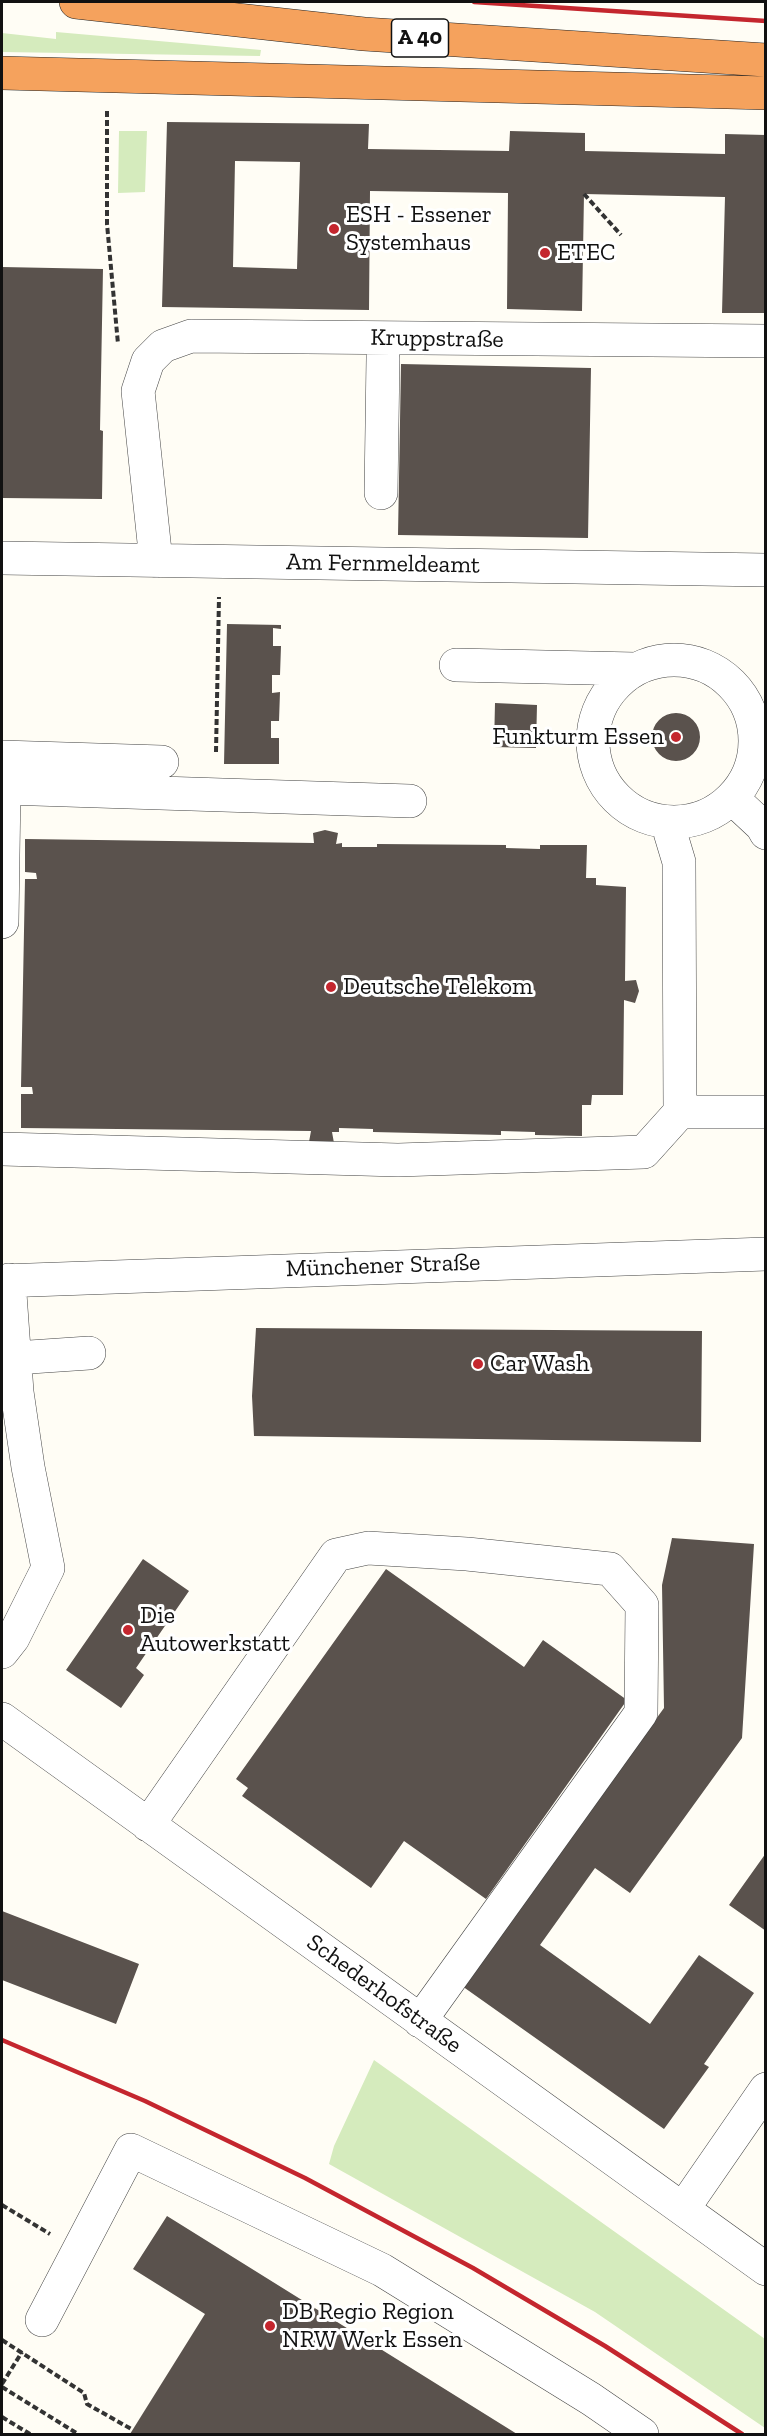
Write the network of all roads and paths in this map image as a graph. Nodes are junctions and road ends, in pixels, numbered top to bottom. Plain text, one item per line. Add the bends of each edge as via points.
1 (76, 2) edge
2 (765, 60) edge
3 (2, 73) edge
4 (765, 93) edge
5 (108, 105) dead end
6 (584, 195) dead end
7 (621, 235) dead end
8 (765, 341) edge
9 (383, 358) dead end
10 (138, 391) junction
11 (381, 493) dead end
12 (2, 558) edge
13 (156, 561) junction
14 (219, 562) junction
15 (765, 570) edge
16 (456, 665) dead end
17 (635, 669) junction
18 (216, 752) dead end
19 (2, 757) edge
20 (162, 762) dead end
21 (732, 798) junction
22 (410, 801) dead end
23 (667, 822) junction
24 (765, 833) edge
25 (2, 922) edge
26 (680, 1112) junction
27 (765, 1112) edge
28 (2, 1149) edge
29 (765, 1254) edge
30 (5, 1280) edge
31 (89, 1353) dead end
32 (15, 1358) junction
33 (9, 1392) edge
34 (2, 1652) edge
35 (2, 1719) edge
36 (148, 1825) junction
37 (420, 2020) junction
38 (765, 2089) edge
39 (2, 2205) edge
40 (683, 2210) junction
41 (79, 2252) junction
42 (765, 2269) edge
43 (42, 2320) joint
44 (2, 2340) edge
45 (21, 2353) junction
46 (2, 2386) edge
47 (2, 2417) edge
48 (133, 2430) dead end
49 (30, 2434) edge
50 (78, 2434) edge
51 (642, 2434) edge

1 - 2 highway, A 40 via 364,34
3 - 4 highway
5 - 10 path via 107,224 119,361
6 - 7 path
8 - 10 street, Kruppstraße via 191,336 163,346 148,361
9 - 11 street
10 - 13 street, Kruppstraße
12 - 13 street, Am Fernmeldeamt
13 - 14 street, Am Fernmeldeamt
14 - 15 street, Am Fernmeldeamt
14 - 18 path
16 - 17 street
17 - 21 street via 657,660 681,659 725,677 742,695 752,717 756,741 753,764
17 - 23 street via 616,683 601,703 594,726 593,750 599,773 621,803 644,816
19 - 20 street
21 - 23 street via 705,816
21 - 24 street
22 - 25 street via 4,788
23 - 26 street via 679,862
26 - 27 street
26 - 28 street via 644,1152 398,1160
29 - 30 street, Münchener Straße
30 - 32 street
31 - 32 street
32 - 33 street
33 - 34 street via 48,1568
35 - 36 street, Schederhofstraße
36 - 37 street, Schederhofstraße
36 - 37 street via 336,1555 368,1548 610,1569 642,1605 641,1713
37 - 40 street, Schederhofstraße
38 - 40 street
39 - 41 path
40 - 42 street, Schederhofstraße
41 - 43 street
41 - 51 street via 131,2150 382,2270
43 - 45 path
44 - 45 path
45 - 46 path
45 - 48 path via 84,2392 87,2404
46 - 50 path
47 - 49 path

